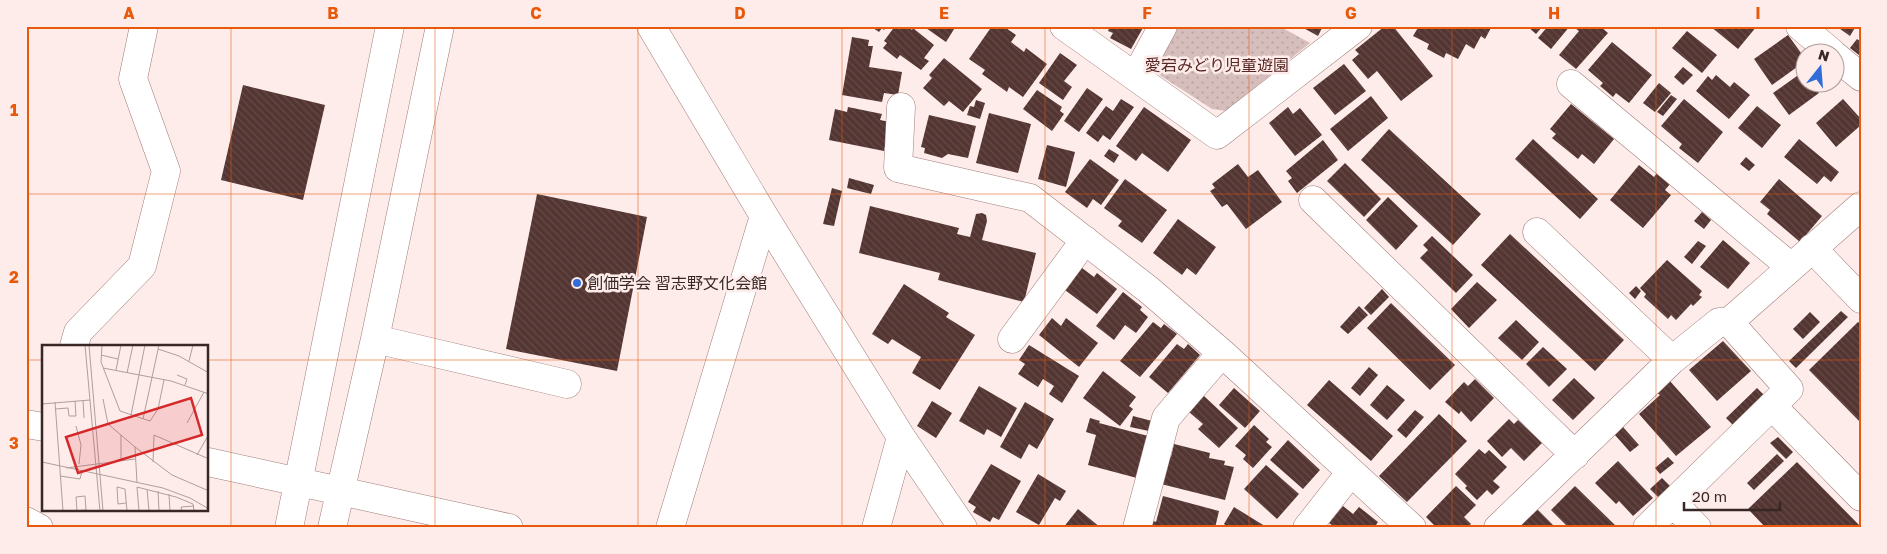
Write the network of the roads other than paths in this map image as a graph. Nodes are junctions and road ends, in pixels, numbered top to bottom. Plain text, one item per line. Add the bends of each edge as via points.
1 (144, 26) edge
2 (390, 26) edge
3 (440, 26) edge
4 (651, 26) edge
5 (1064, 26) edge
6 (1162, 26) edge
7 (1358, 26) edge
8 (1800, 26) edge
9 (1819, 42) edge
10 (1844, 63) edge
11 (1136, 76) junction
12 (1861, 77) edge
13 (1571, 84) dead end
14 (901, 107) dead end
15 (1313, 200) dead end
16 (1861, 206) edge
17 (764, 216) junction
18 (1537, 232) dead end
19 (1085, 240) junction
20 (1812, 248) junction
21 (1791, 267) junction
22 (1861, 299) edge
23 (1729, 322) junction
24 (375, 339) junction
25 (1012, 339) dead end
26 (74, 345) edge
27 (1222, 352) junction
28 (1672, 360) junction
29 (567, 384) dead end
30 (1772, 406) junction
31 (26, 424) edge
32 (42, 427) edge
33 (901, 438) junction
34 (1576, 455) junction
35 (209, 462) edge
36 (1351, 472) junction
37 (298, 482) junction
38 (340, 491) junction
39 (1861, 497) edge
40 (1673, 503) junction
41 (26, 521) edge
42 (39, 528) edge
43 (289, 528) edge
44 (332, 528) edge
45 (509, 528) edge
46 (670, 528) edge
47 (876, 528) edge
48 (963, 528) edge
49 (1137, 528) edge
50 (1307, 528) edge
51 (1412, 528) edge
52 (1498, 528) edge
53 (1647, 528) edge
54 (1697, 528) edge

1 - 26 street via 133,79 166,171 142,266 78,332
2 - 37 street
3 - 24 street
4 - 17 street
5 - 11 street
6 - 11 street
7 - 11 street via 1217,135
8 - 9 street
10 - 12 street
13 - 21 street
14 - 19 street via 898,168 1030,198
15 - 34 street
16 - 20 street
17 - 33 street
17 - 46 street
18 - 28 street
19 - 25 street
19 - 27 street
20 - 21 street
20 - 22 street
21 - 23 street
23 - 28 street via 1719,322
23 - 30 street via 1789,389
24 - 29 street
24 - 38 street
27 - 36 street
27 - 49 street via 1166,418
28 - 34 street
30 - 39 street
30 - 40 street
31 - 32 street
33 - 47 street
33 - 48 street
34 - 52 street
35 - 37 street
36 - 50 street
36 - 51 street
37 - 38 street
37 - 43 street
38 - 44 street
38 - 45 street
40 - 53 street
40 - 54 street
41 - 42 street

